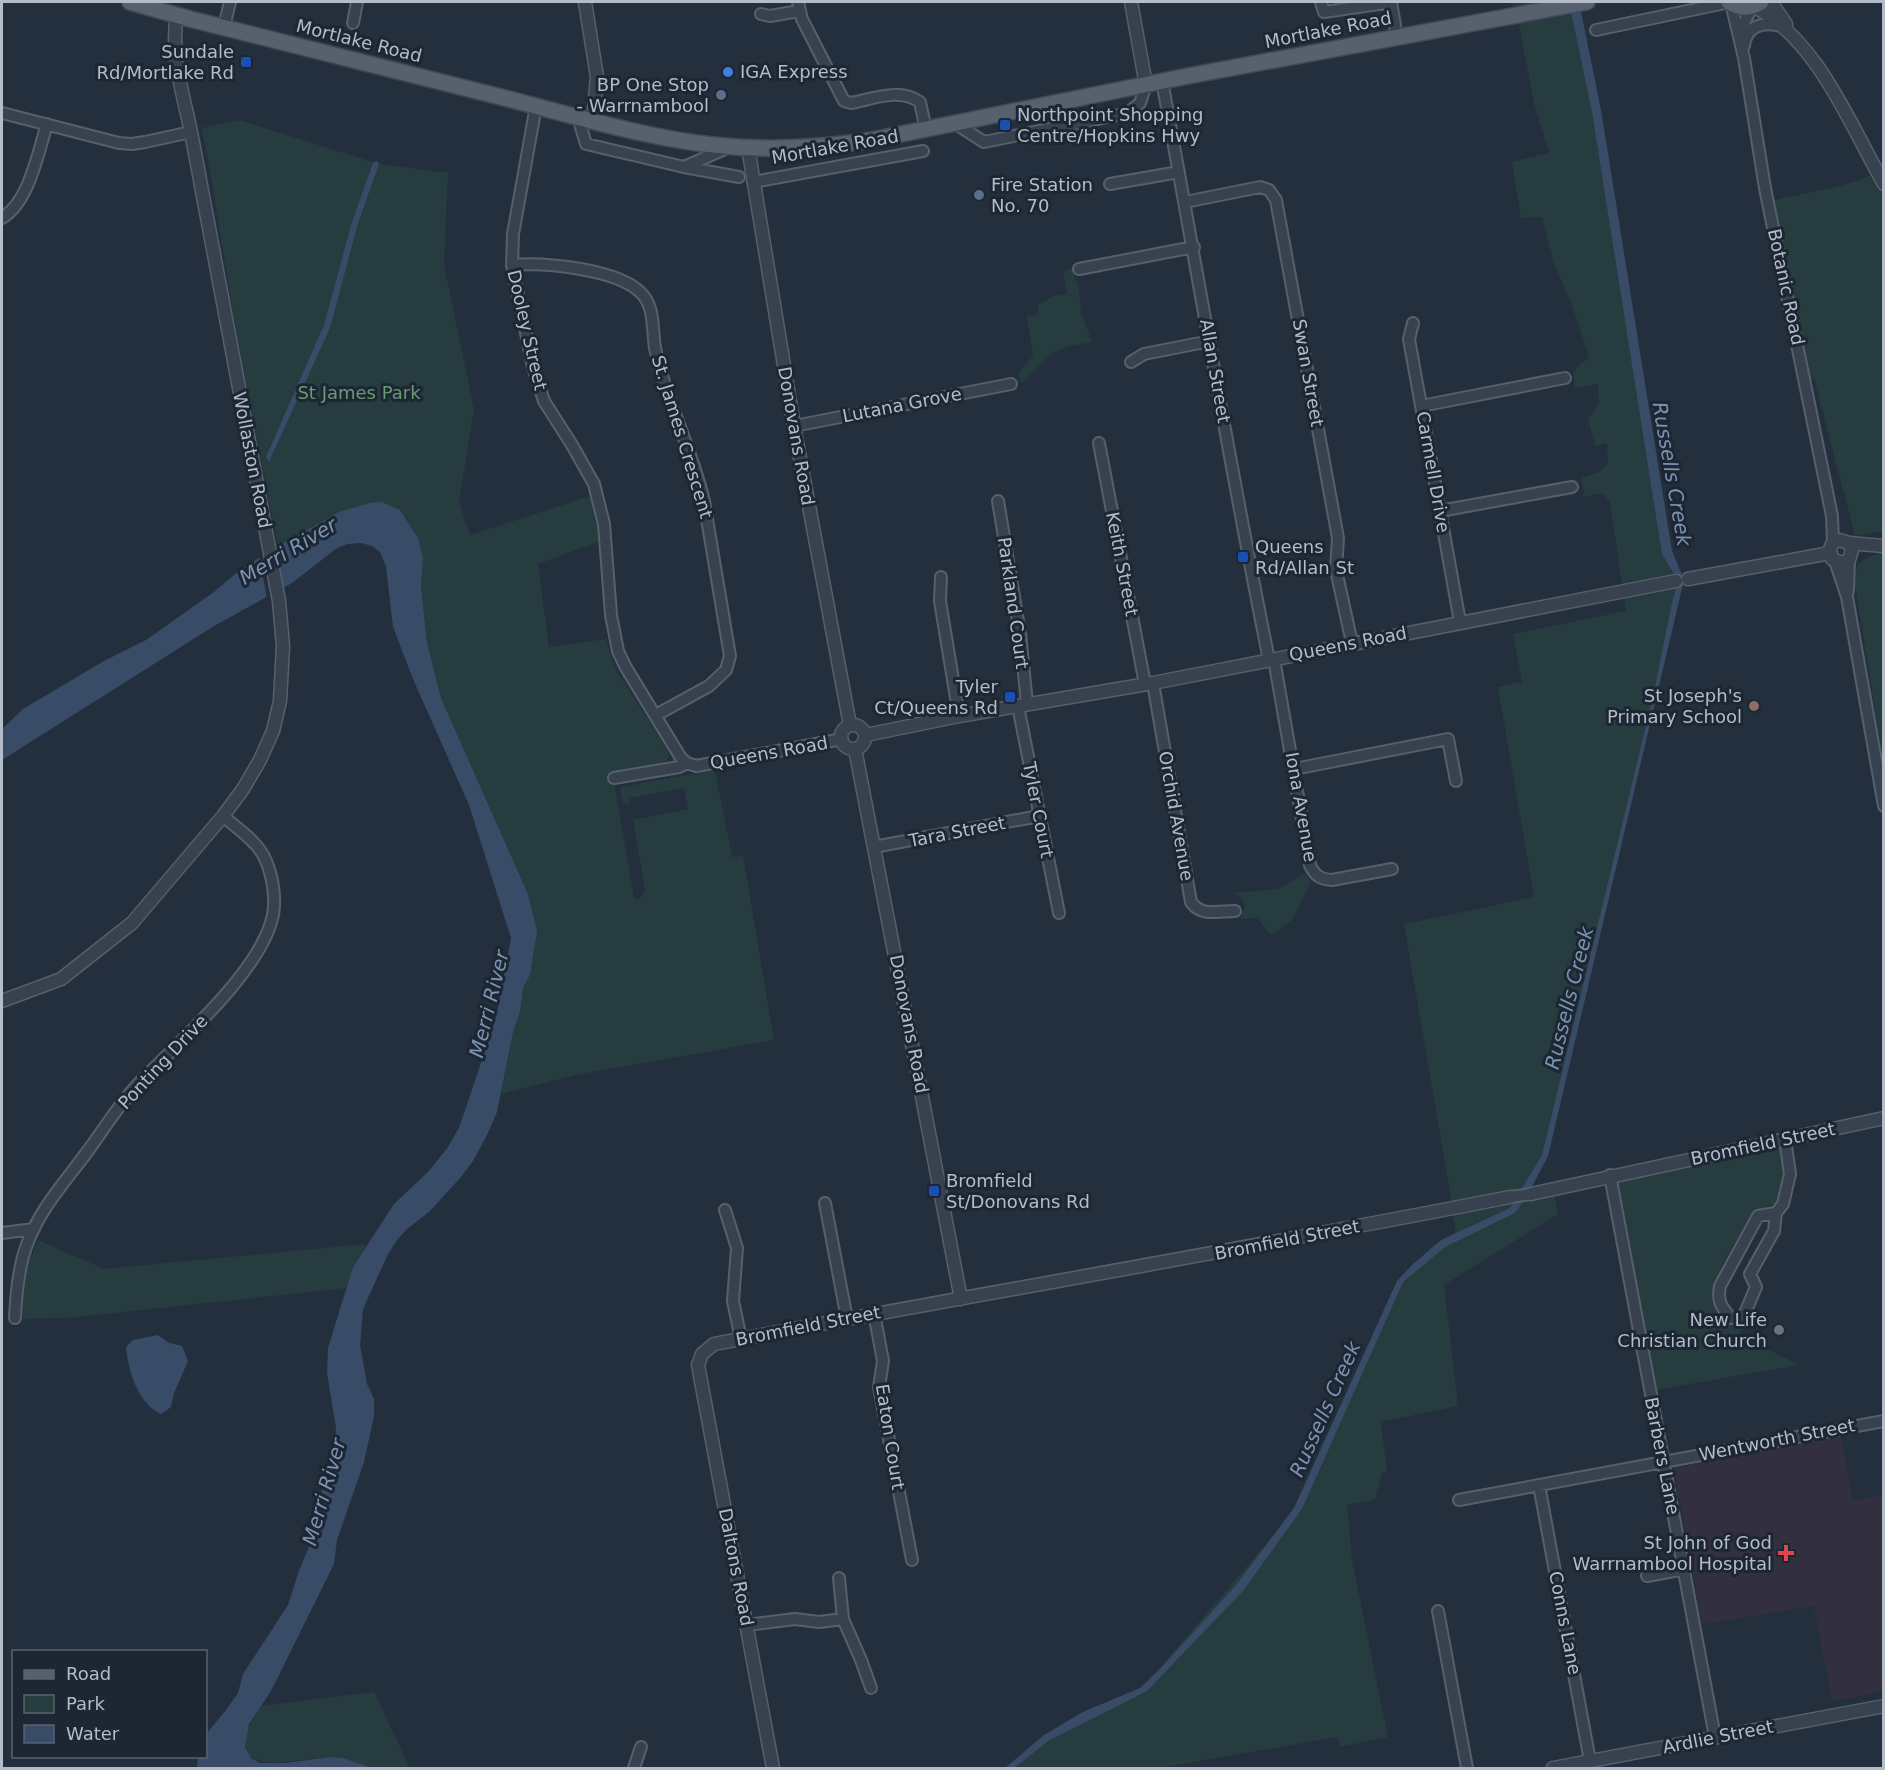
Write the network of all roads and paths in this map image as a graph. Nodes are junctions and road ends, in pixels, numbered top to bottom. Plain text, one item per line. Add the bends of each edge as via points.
1 (130, 2) edge
2 (230, 2) edge
3 (357, 2) edge
4 (585, 2) edge
5 (1131, 2) edge
6 (1321, 2) edge
7 (1391, 2) edge
8 (1587, 2) edge
9 (1730, 2) edge
10 (1772, 2) edge
11 (1784, 2) edge
12 (1755, 5) edge
13 (798, 6) edge
14 (761, 14) dead end
15 (177, 15) junction
16 (353, 24) dead end
17 (224, 27) junction
18 (1596, 30) dead end
19 (1789, 31) junction
20 (1397, 37) junction
21 (1744, 52) junction
22 (1162, 81) junction
23 (1146, 85) junction
24 (536, 106) junction
25 (2, 113) edge
26 (586, 119) junction
27 (46, 124) junction
28 (956, 124) junction
29 (927, 130) junction
30 (191, 132) junction
31 (730, 146) junction
32 (748, 147) junction
33 (923, 151) dead end
34 (684, 167) junction
35 (1179, 172) junction
36 (739, 177) dead end
37 (753, 182) junction
38 (1110, 184) dead end
39 (1884, 184) edge
40 (1185, 202) junction
41 (2, 218) edge
42 (1194, 248) junction
43 (512, 265) junction
44 (1077, 268) dead end
45 (1413, 323) dead end
46 (1210, 341) junction
47 (1131, 362) dead end
48 (1565, 378) dead end
49 (1011, 384) dead end
50 (1421, 406) junction
51 (794, 426) junction
52 (1099, 443) dead end
53 (1572, 488) dead end
54 (998, 501) dead end
55 (1440, 511) junction
56 (1883, 546) edge
57 (1842, 550) junction
58 (941, 577) dead end
59 (1460, 622) junction
60 (1352, 643) junction
61 (1272, 659) junction
62 (1149, 684) junction
63 (1022, 705) junction
64 (656, 716) junction
65 (959, 716) junction
66 (850, 725) junction
67 (866, 735) junction
68 (842, 739) junction
69 (855, 749) junction
70 (692, 764) junction
71 (1294, 768) junction
72 (614, 778) dead end
73 (1456, 781) dead end
74 (1884, 806) edge
75 (223, 816) junction
76 (1039, 816) junction
77 (874, 847) junction
78 (1392, 869) dead end
79 (1235, 911) dead end
80 (1059, 914) dead end
81 (2, 1001) edge
82 (1884, 1118) edge
83 (1785, 1139) junction
84 (1611, 1175) junction
85 (1531, 1194) joint
86 (1510, 1197) joint
87 (825, 1203) dead end
88 (725, 1210) dead end
89 (1776, 1213) junction
90 (34, 1229) junction
91 (2, 1233) edge
92 (1731, 1266) junction
93 (1750, 1274) junction
94 (962, 1299) junction
95 (874, 1313) junction
96 (15, 1318) dead end
97 (847, 1319) junction
98 (741, 1339) junction
99 (698, 1365) joint
100 (1884, 1420) edge
101 (1664, 1462) junction
102 (1539, 1485) junction
103 (1459, 1500) dead end
104 (912, 1560) dead end
105 (1684, 1569) junction
106 (1647, 1576) dead end
107 (839, 1578) dead end
108 (1438, 1611) dead end
109 (843, 1619) junction
110 (747, 1625) junction
111 (871, 1688) dead end
112 (1884, 1706) edge
113 (1715, 1737) junction
114 (641, 1747) dead end
115 (1590, 1761) junction
116 (634, 1768) edge
117 (771, 1768) edge
118 (1467, 1768) edge
119 (1553, 1768) edge

1 - 15 main road, Mortlake Road
2 - 17 street
3 - 16 street
4 - 26 street via 597,77
5 - 23 street
6 - 7 street via 1324,12
7 - 20 street
8 - 20 main road, Mortlake Road
9 - 12 main road via 1742,8
9 - 18 street
9 - 21 street, Botanic Road
10 - 19 street
11 - 19 street
12 - 19 street
12 - 21 street, Botanic Road via 1744,23
13 - 14 street via 770,16
13 - 29 street via 844,100 851,103 900,93 910,96 920,102
15 - 17 main road, Mortlake Road
15 - 30 street, Wollaston Road via 175,57
17 - 24 main road, Mortlake Road
19 - 21 street via 1765,24 1753,28 1746,35
19 - 39 street via 1815,62
20 - 22 main road, Mortlake Road
21 - 57 street, Botanic Road via 1765,188
22 - 23 main road, Mortlake Road
22 - 35 street, Allan Street
23 - 28 main road, Mortlake Road
23 - 28 street via 1140,103 1128,113 984,142
24 - 26 main road, Mortlake Road
24 - 43 street, Dooley Street via 513,234
25 - 27 street
26 - 31 main road, Mortlake Road via 685,141
26 - 34 street via 586,144
27 - 30 street via 132,144
27 - 41 street via 30,178 15,206
28 - 29 main road, Mortlake Road
29 - 32 main road, Mortlake Road via 844,144
30 - 75 street, Wollaston Road via 279,602 283,646 280,701 273,731 260,760
31 - 32 main road, Mortlake Road
31 - 34 street, Mortlake Road
32 - 37 street, Donovans Road
33 - 37 street, Mortlake Road
34 - 36 street
35 - 38 street
35 - 40 street, Allan Street
37 - 51 street, Donovans Road
40 - 42 street, Allan Street
40 - 60 street, Swan Street via 1260,187 1269,190 1276,200 1338,538 1336,570
42 - 44 street
42 - 46 street, Allan Street
43 - 64 street, Dooley Street via 543,401 594,484 604,524 610,615 618,651
43 - 64 street, St. James Crescent via 571,267 601,274 629,284 642,293 650,307 665,385 704,501 730,656 726,670 709,686
45 - 50 street, Carmell Drive via 1409,339
46 - 47 street via 1144,354
46 - 61 street, Allan Street via 1243,532
48 - 50 street
49 - 51 street, Lutana Grove
50 - 55 street, Carmell Drive
51 - 66 street, Donovans Road
52 - 62 street, Keith Street
53 - 55 street
54 - 63 street, Parkland Court via 1020,633
55 - 59 street, Carmell Drive
56 - 57 street, Queens Road
57 - 59 street, Queens Road
57 - 74 street, Botanic Road
58 - 65 street via 940,601
59 - 60 street, Queens Road
60 - 61 street, Queens Road
61 - 62 street, Queens Road
61 - 71 street, Iona Avenue
62 - 63 street, Queens Road
62 - 79 street, Orchid Avenue via 1191,902 1204,912
63 - 65 street, Queens Road
63 - 76 street, Tyler Court
64 - 70 street, Dooley Street via 681,758
65 - 67 street, Queens Road
66 - 67 street via 859,726
66 - 68 street via 843,730
67 - 69 street via 863,744
68 - 69 street via 846,746
68 - 70 street, Queens Road
69 - 77 street, Donovans Road
70 - 72 street, Queens Road
71 - 73 street via 1448,739
71 - 78 street, Iona Avenue via 1314,874 1332,880
75 - 81 street, Wollaston Road via 132,923 61,979
75 - 90 street, Ponting Drive via 256,844 268,866 274,907 269,931 254,958 219,1002 137,1085 51,1199
76 - 77 street, Tara Street
76 - 80 street, Tyler Court
77 - 94 street, Donovans Road
82 - 83 street, Bromfield Street
83 - 84 street, Bromfield Street
83 - 89 street via 1790,1174 1783,1204
84 - 85 street, Bromfield Street
84 - 101 street, Barbers Lane
85 - 86 street, Bromfield Street
86 - 94 street, Bromfield Street
87 - 97 street
88 - 98 street via 737,1248 733,1300
89 - 92 street via 1758,1216
89 - 93 street via 1774,1231
90 - 91 street
90 - 96 street, Ponting Drive via 20,1269
92 - 93 street
92 - 93 street via 1718,1298 1731,1318 1740,1318 1745,1313 1756,1287
94 - 95 street, Bromfield Street
95 - 97 street, Bromfield Street
95 - 104 street, Eaton Court via 883,1361 879,1387
97 - 98 street, Bromfield Street
98 - 99 street, Bromfield Street via 714,1344 702,1354
99 - 110 street, Daltons Road
100 - 101 street, Wentworth Street
101 - 102 street, Wentworth Street
101 - 105 street, Barbers Lane
102 - 103 street, Wentworth Street
102 - 115 street, Conns Lane
105 - 106 street
105 - 113 street, Barbers Lane
107 - 109 street
108 - 118 street
109 - 110 street
109 - 111 street
110 - 117 street, Daltons Road
112 - 113 street, Ardlie Street
113 - 115 street, Ardlie Street
114 - 116 street
115 - 119 street, Ardlie Street

